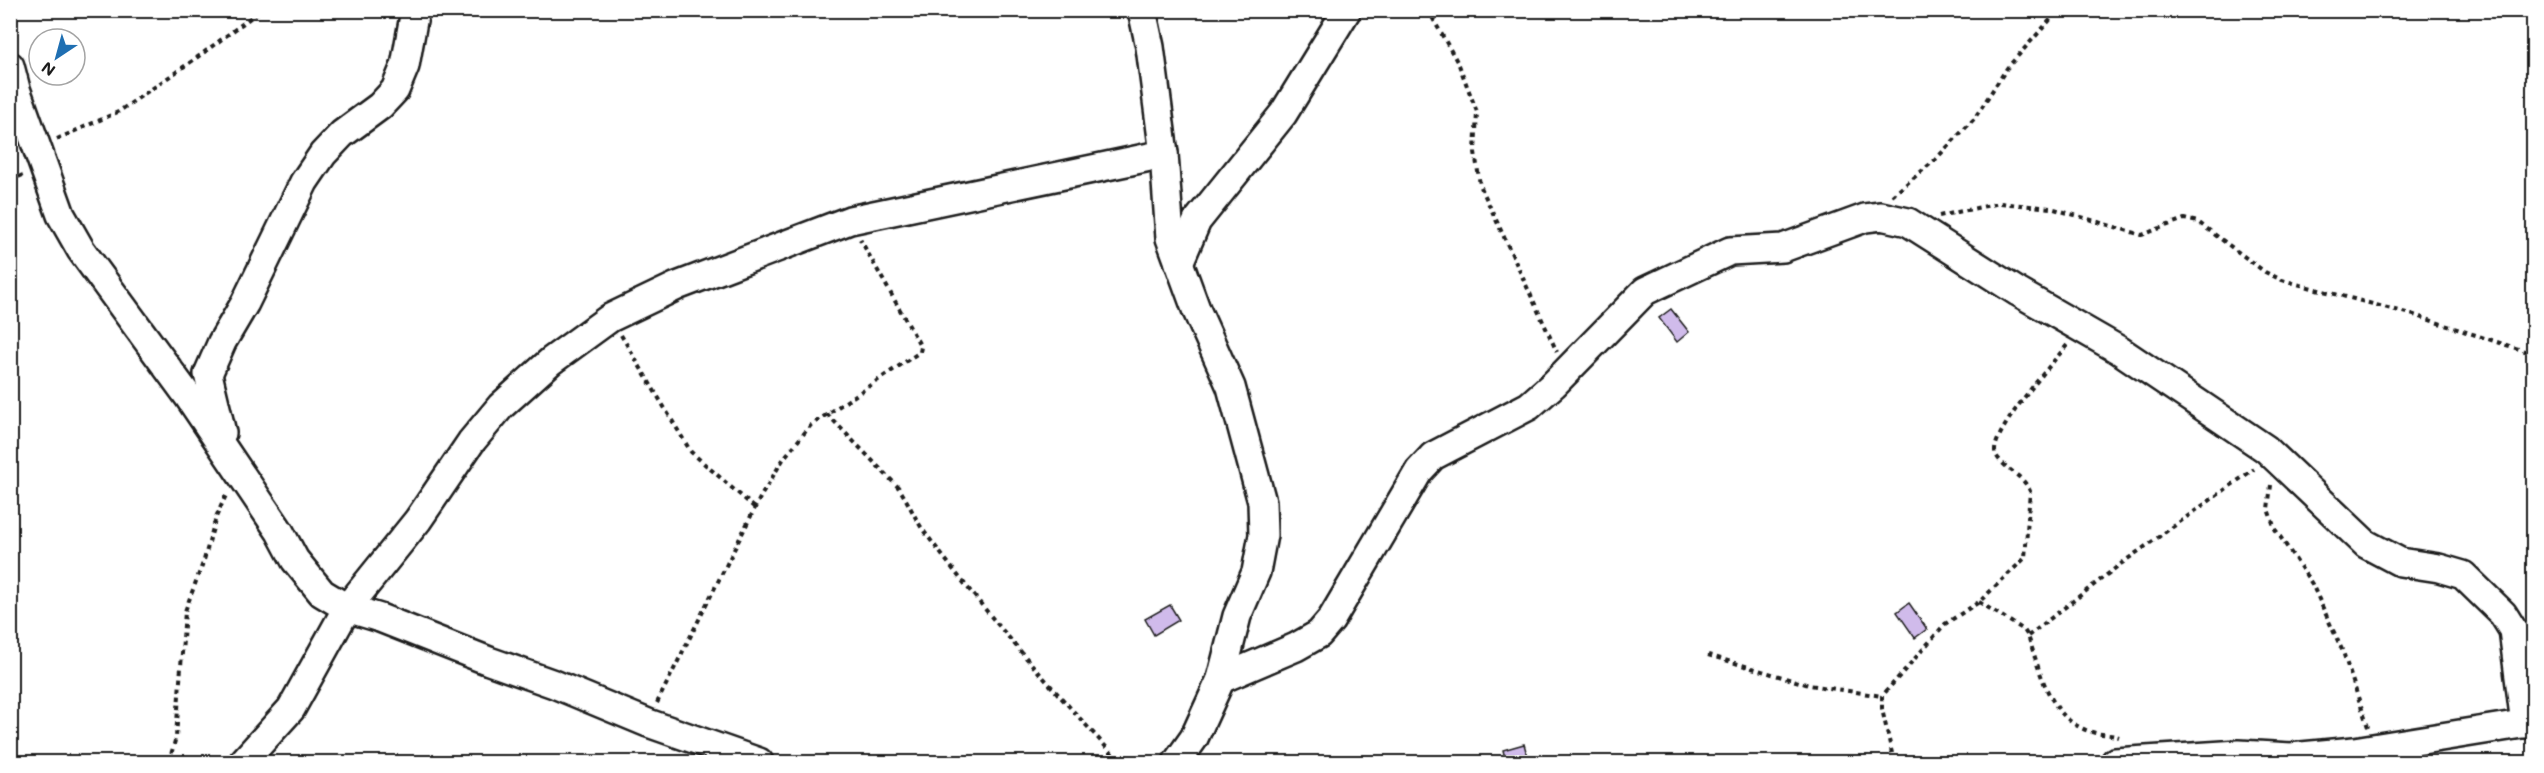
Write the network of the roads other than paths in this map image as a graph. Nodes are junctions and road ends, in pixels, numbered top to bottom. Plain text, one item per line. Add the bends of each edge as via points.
1 (415, 10) edge
2 (1142, 10) edge
3 (1347, 10) edge
4 (10, 66) edge
5 (1164, 154) junction
6 (1179, 263) junction
7 (231, 459) junction
8 (347, 608) junction
9 (1221, 680) junction
10 (2529, 723) edge
11 (2119, 751) edge
12 (243, 762) edge
13 (759, 762) edge
14 (1177, 762) edge

1 - 7 street via 405,66 395,90 342,134 304,182 208,374
2 - 5 street
3 - 6 street via 1283,114 1197,221
4 - 7 street via 61,215 81,250
5 - 6 street via 1170,238
5 - 8 street via 850,220 677,286 610,318 551,361 501,406 471,442 418,520
6 - 9 street via 1231,387 1262,502 1263,535 1256,572 1237,616
7 - 8 street via 295,560 322,593
8 - 12 street via 291,710
8 - 13 street
9 - 10 street via 1319,634 1419,471 1433,456 1529,406 1645,291 1730,251 1783,248 1865,218 1881,216 1908,222 2119,350 2277,459 2366,544 2400,562 2463,575 2503,614 2513,630
9 - 14 street via 1194,738
10 - 11 street via 2376,748 2291,757

